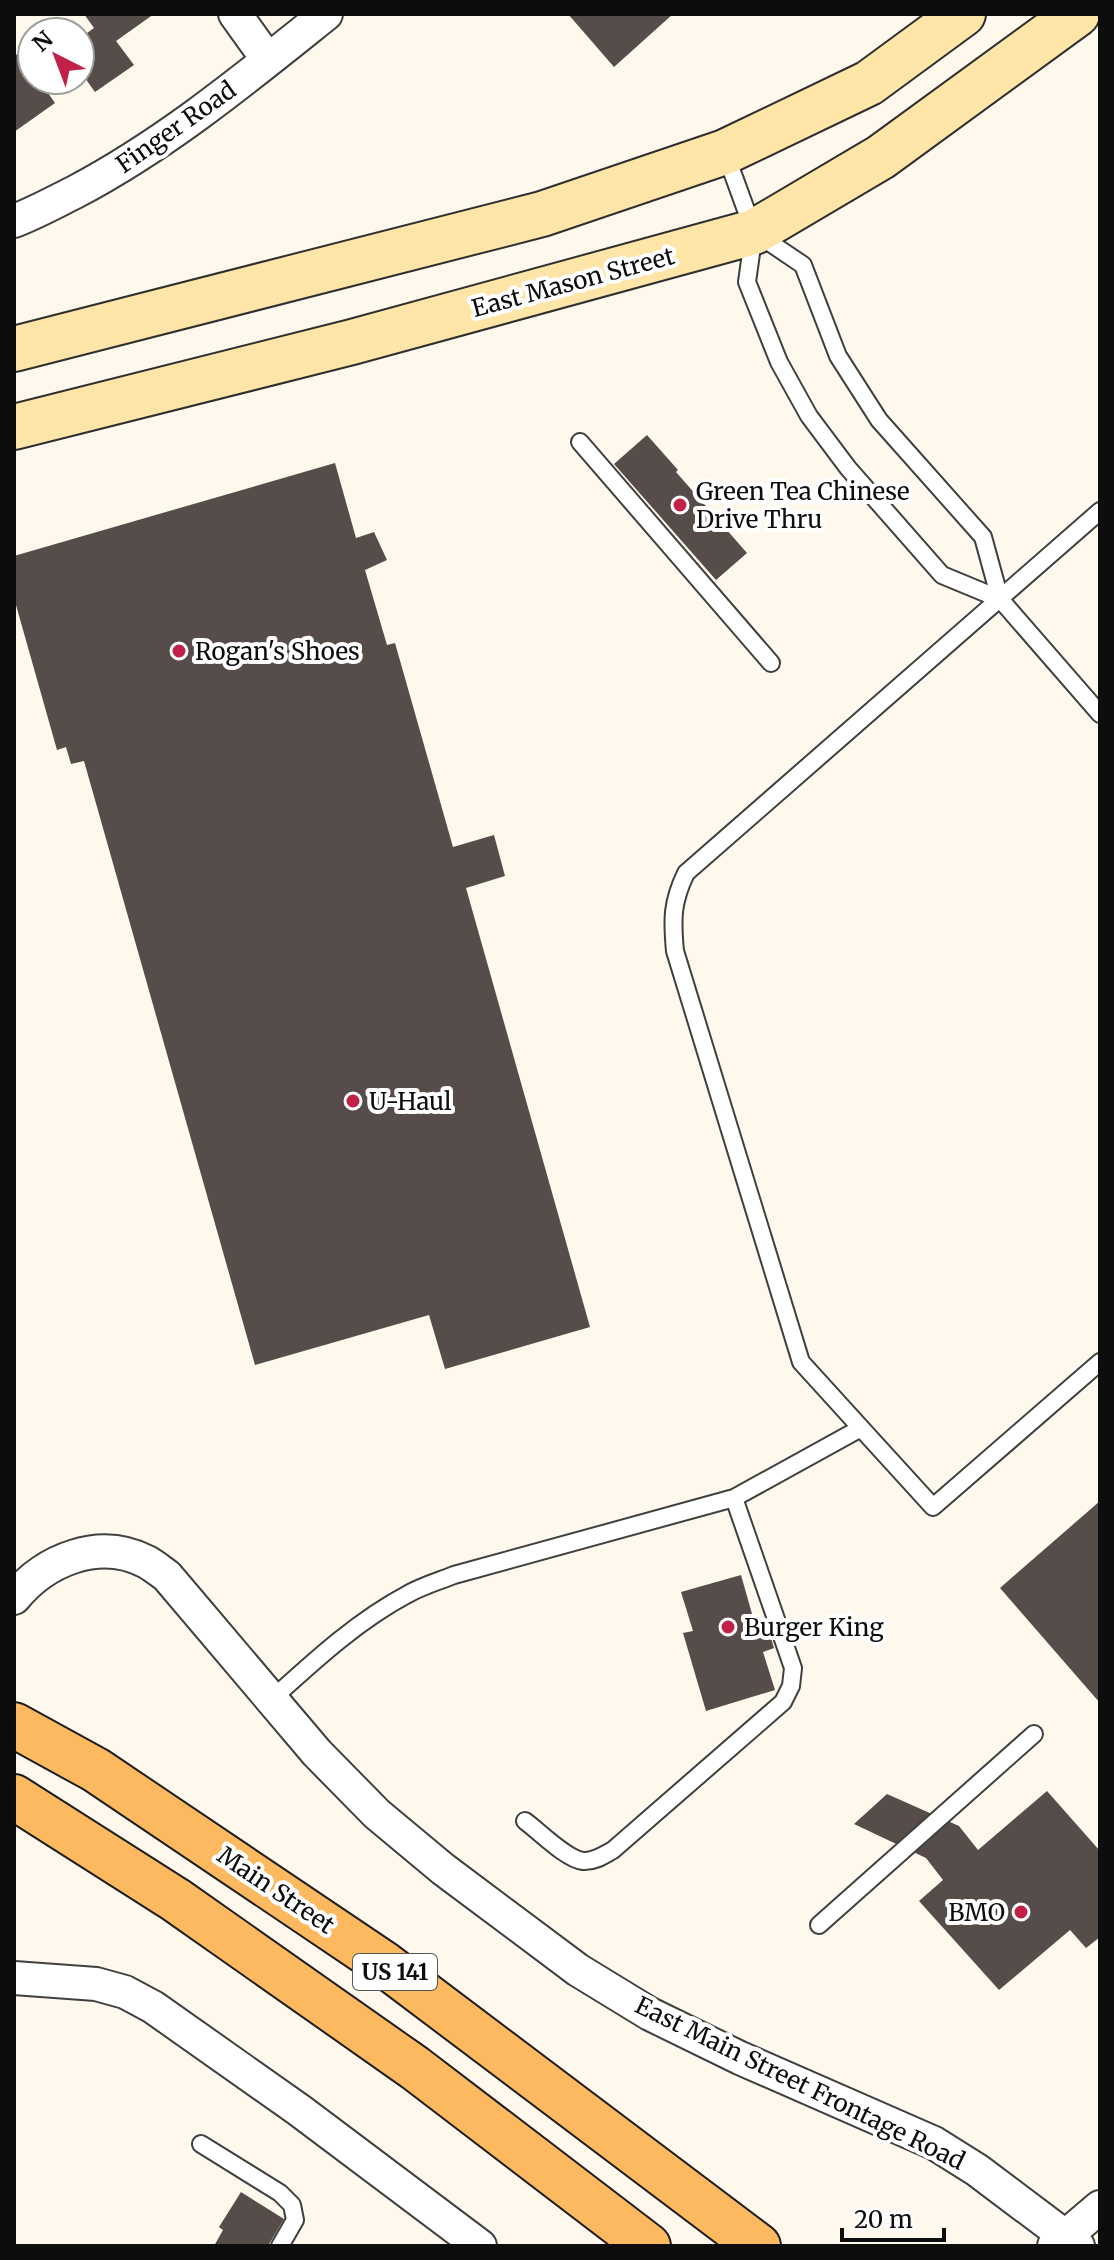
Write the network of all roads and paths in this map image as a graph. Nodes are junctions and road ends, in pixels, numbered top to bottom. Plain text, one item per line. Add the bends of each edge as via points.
1 (235, 14) edge
2 (326, 14) edge
3 (963, 14) edge
4 (1077, 14) edge
5 (268, 60) junction
6 (725, 152) junction
7 (14, 221) edge
8 (754, 232) junction
9 (14, 349) edge
10 (14, 427) edge
11 (580, 442) dead end
12 (1100, 511) edge
13 (1000, 599) junction
14 (771, 663) dead end
15 (1100, 714) edge
16 (1100, 1362) edge
17 (861, 1428) junction
18 (734, 1498) junction
19 (14, 1598) edge
20 (271, 1700) junction
21 (14, 1725) edge
22 (1034, 1734) dead end
23 (14, 1797) edge
24 (525, 1821) dead end
25 (819, 1925) dead end
26 (14, 1978) edge
27 (201, 2144) dead end
28 (1100, 2207) edge
29 (1066, 2242) edge
30 (280, 2246) edge
31 (480, 2246) edge
32 (648, 2246) edge
33 (758, 2246) edge

1 - 5 street
2 - 5 street, Finger Road
3 - 6 main road via 869,83
4 - 8 main road, East Mason Street via 881,157
5 - 7 street, Finger Road via 172,134 103,177
6 - 8 lane
6 - 9 main road via 542,214
8 - 10 main road, East Mason Street
8 - 13 lane via 803,265 838,356 879,420 983,537
8 - 13 lane via 747,282 779,362 809,416 942,575
11 - 14 lane
12 - 13 lane
13 - 15 lane
13 - 17 lane via 686,873 675,896 675,951 801,1362
16 - 17 lane via 933,1507
17 - 18 lane
18 - 20 lane via 454,1575 409,1594 361,1624
18 - 24 lane via 793,1668 783,1702 600,1858 572,1857
19 - 20 street, East Main Street Frontage Road via 28,1581 72,1556 122,1553 146,1561 167,1576
20 - 29 street, East Main Street Frontage Road via 377,1814 578,1970 650,2014 740,2058 934,2143 977,2170
21 - 33 main road, Main Street / US 141 via 96,1770 384,1964
22 - 25 lane
23 - 32 main road, US 141 via 176,1900 415,2068
26 - 31 street via 96,1984 153,2007
27 - 30 lane via 292,2205 295,2220
28 - 29 street

